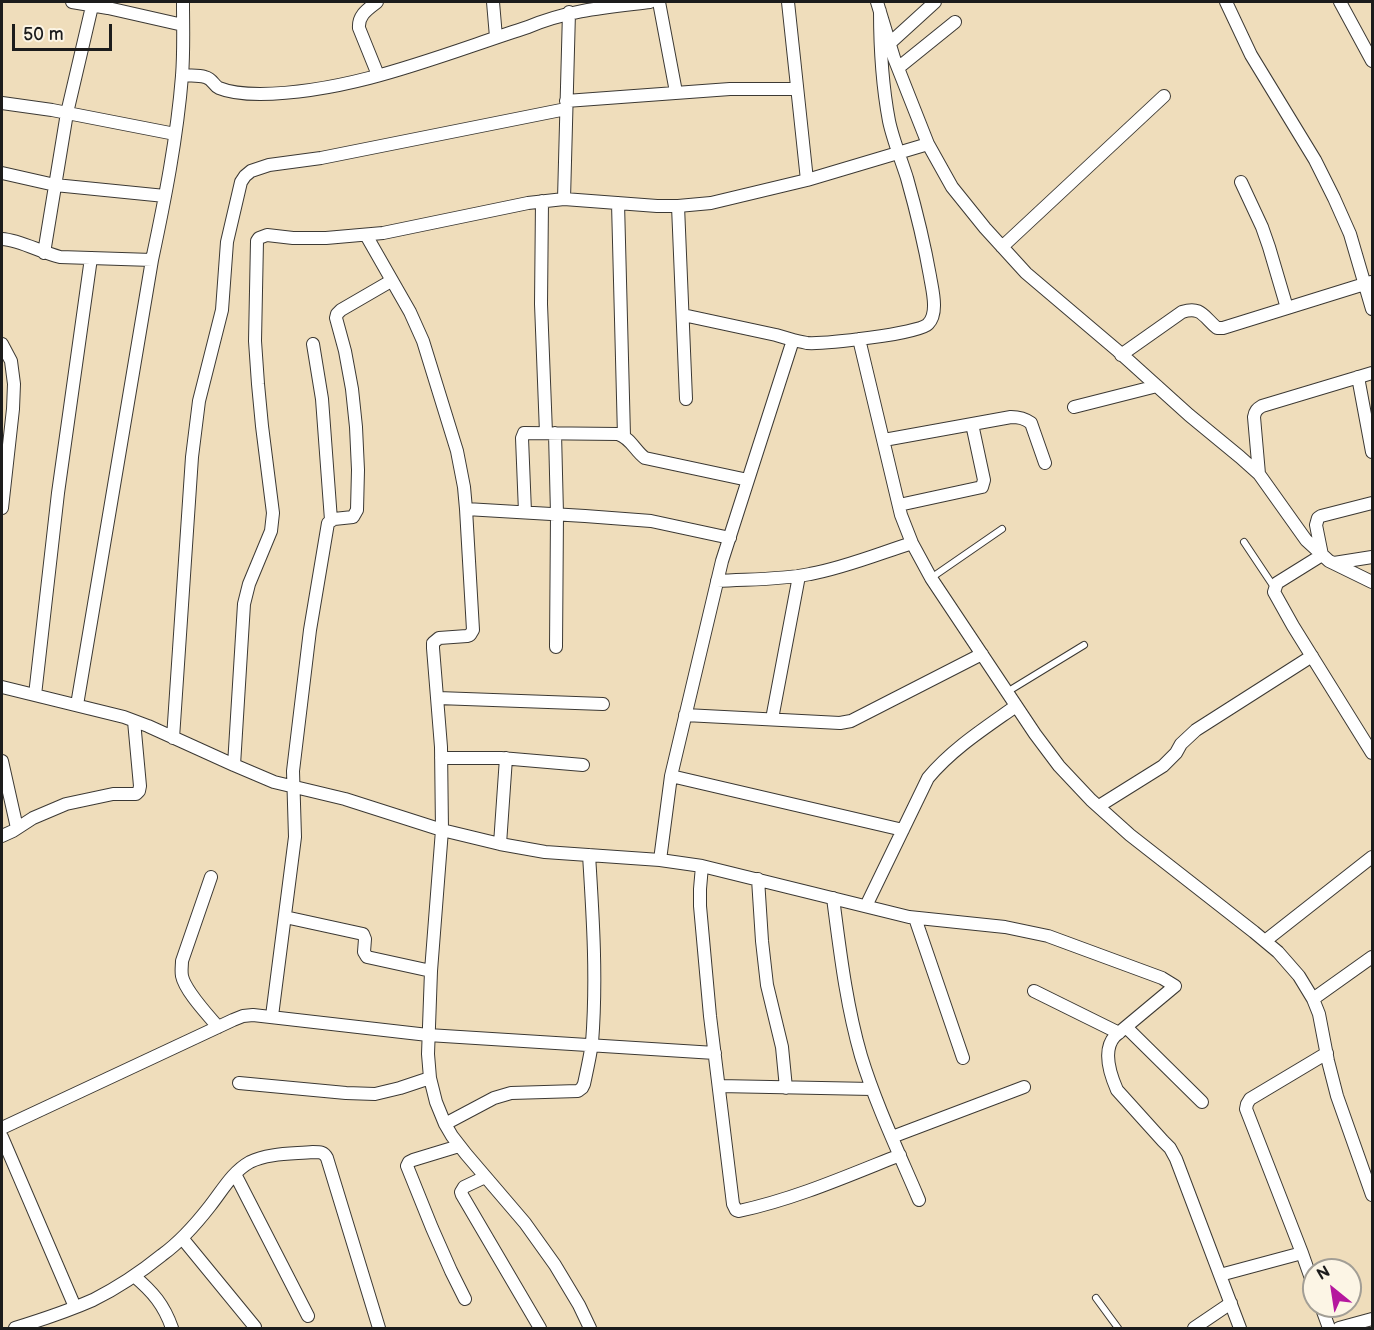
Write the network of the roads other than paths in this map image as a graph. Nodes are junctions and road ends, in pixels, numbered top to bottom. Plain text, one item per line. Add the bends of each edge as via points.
1 (72, 2) edge
2 (183, 2) edge
3 (377, 2) edge
4 (493, 2) edge
5 (636, 2) edge
6 (650, 2) edge
7 (659, 2) edge
8 (788, 2) edge
9 (934, 2) edge
10 (1226, 2) edge
11 (1340, 2) edge
12 (93, 3) edge
13 (878, 6) edge
14 (569, 12) junction
15 (954, 22) dead end
16 (183, 25) junction
17 (496, 37) junction
18 (890, 43) junction
19 (1372, 61) edge
20 (898, 68) junction
21 (182, 75) junction
22 (378, 75) junction
23 (797, 89) junction
24 (676, 92) junction
25 (1164, 96) dead end
26 (2, 103) edge
27 (566, 105) junction
28 (67, 113) junction
29 (175, 134) junction
30 (928, 144) junction
31 (899, 152) junction
32 (2, 173) edge
33 (807, 180) junction
34 (1240, 182) dead end
35 (55, 185) junction
36 (165, 196) junction
37 (564, 199) junction
38 (542, 201) junction
39 (618, 203) junction
40 (678, 206) junction
41 (366, 235) junction
42 (2, 239) edge
43 (1002, 247) junction
44 (44, 253) junction
45 (91, 258) junction
46 (152, 260) junction
47 (392, 281) junction
48 (1369, 283) edge
49 (1287, 308) junction
50 (1372, 309) edge
51 (683, 315) junction
52 (859, 339) junction
53 (793, 340) junction
54 (2, 344) edge
55 (314, 344) dead end
56 (1121, 355) junction
57 (1372, 373) edge
58 (1358, 377) junction
59 (1156, 386) junction
60 (686, 399) dead end
61 (1074, 407) dead end
62 (972, 424) junction
63 (550, 433) junction
64 (624, 436) junction
65 (884, 440) junction
66 (1372, 452) edge
67 (1045, 463) dead end
68 (1259, 474) junction
69 (748, 480) junction
70 (1372, 503) edge
71 (899, 505) junction
72 (2, 508) edge
73 (466, 509) junction
74 (525, 512) junction
75 (557, 514) junction
76 (331, 520) junction
77 (1002, 529) dead end
78 (730, 538) junction
79 (1244, 542) dead end
80 (912, 543) junction
81 (1322, 555) junction
82 (1372, 557) edge
83 (1334, 564) junction
84 (799, 576) junction
85 (931, 578) junction
86 (717, 581) junction
87 (1372, 582) edge
88 (1275, 587) junction
89 (1084, 645) dead end
90 (556, 647) dead end
91 (982, 654) junction
92 (1312, 656) junction
93 (2, 687) edge
94 (1007, 692) junction
95 (35, 695) junction
96 (438, 698) junction
97 (603, 704) dead end
98 (77, 705) junction
99 (1016, 706) junction
100 (686, 715) junction
101 (772, 719) junction
102 (134, 721) junction
103 (173, 738) junction
104 (1372, 753) edge
105 (441, 758) junction
106 (506, 758) junction
107 (2, 761) edge
108 (234, 765) junction
109 (583, 765) dead end
110 (671, 776) junction
111 (293, 787) junction
112 (1099, 806) junction
113 (17, 828) junction
114 (442, 830) junction
115 (903, 830) junction
116 (2, 836) edge
117 (500, 844) junction
118 (589, 855) junction
119 (1372, 857) edge
120 (660, 860) junction
121 (702, 866) junction
122 (211, 878) dead end
123 (758, 879) junction
124 (833, 898) junction
125 (866, 906) junction
126 (285, 917) junction
127 (915, 918) junction
128 (1265, 941) junction
129 (1372, 957) edge
130 (431, 971) junction
131 (1034, 991) dead end
132 (1313, 999) junction
133 (273, 1016) junction
134 (218, 1028) junction
135 (1123, 1030) junction
136 (428, 1035) junction
137 (591, 1046) junction
138 (715, 1053) junction
139 (1327, 1053) junction
140 (963, 1058) dead end
141 (430, 1078) junction
142 (239, 1083) dead end
143 (719, 1086) junction
144 (1024, 1087) dead end
145 (786, 1088) junction
146 (872, 1089) junction
147 (1202, 1102) dead end
148 (445, 1124) junction
149 (2, 1128) edge
150 (2, 1137) edge
151 (892, 1137) junction
152 (459, 1146) junction
153 (900, 1155) junction
154 (235, 1174) junction
155 (485, 1178) junction
156 (1372, 1195) edge
157 (919, 1200) dead end
158 (182, 1238) junction
159 (1302, 1253) junction
160 (1304, 1258) edge
161 (1220, 1275) junction
162 (134, 1276) junction
163 (1096, 1298) dead end
164 (465, 1299) dead end
165 (1231, 1304) junction
166 (75, 1307) junction
167 (308, 1316) dead end
168 (1372, 1319) edge
169 (255, 1327) dead end
170 (15, 1329) edge
171 (172, 1329) edge
172 (379, 1329) edge
173 (540, 1329) edge
174 (590, 1329) edge
175 (1118, 1329) edge
176 (1194, 1329) edge
177 (1240, 1329) edge
178 (1339, 1329) edge

1 - 12 street
2 - 16 street
3 - 22 street via 358,22
4 - 17 street
5 - 6 street
5 - 14 street
7 - 24 street
8 - 23 street
9 - 18 street
10 - 48 street via 1251,55 1334,198
11 - 19 street
12 - 16 street
12 - 28 street
13 - 18 street
13 - 31 street via 883,86
14 - 17 street
14 - 27 street
15 - 20 street
16 - 21 street
17 - 22 street
18 - 20 street
20 - 30 street
21 - 22 street via 207,77 217,87 259,94 294,92
21 - 29 street
23 - 24 street
23 - 33 street
24 - 27 street
25 - 43 street
26 - 28 street
27 - 37 street
27 - 103 street via 321,158 269,165 245,176 227,242 222,310 199,401
28 - 29 street
28 - 35 street
29 - 36 street
30 - 31 street
30 - 43 street via 952,187
31 - 33 street
31 - 52 street via 917,212 934,313 920,329
32 - 35 street
33 - 40 street via 711,203
34 - 49 street via 1266,237
35 - 36 street
35 - 44 street
36 - 46 street
37 - 38 street
37 - 39 street
38 - 41 street
38 - 63 street via 541,304
39 - 40 street
39 - 64 street
40 - 51 street
41 - 47 street
41 - 108 street via 267,235 257,241 255,341 273,513 271,531 244,604
42 - 44 street
43 - 56 street via 1026,273
44 - 45 street
45 - 46 street
45 - 95 street
46 - 98 street
47 - 73 street via 410,312 434,374 457,451
47 - 76 street via 337,314 355,418 357,510 353,517
48 - 49 street
48 - 50 street
49 - 56 street via 1222,328 1217,328 1201,312 1188,310
51 - 53 street
51 - 60 street
52 - 53 street via 813,343
52 - 65 street
53 - 69 street
54 - 72 street via 11,361 14,384
55 - 76 street
56 - 59 street
57 - 58 street
58 - 66 street
58 - 68 street via 1257,409 1254,417
59 - 61 street
59 - 68 street
62 - 65 street
62 - 67 street via 1011,417 1026,419 1034,429
62 - 71 street via 982,486
63 - 64 street
63 - 74 street via 524,433 522,438
63 - 75 street
64 - 69 street via 645,459
65 - 71 street
68 - 81 street via 1306,540
69 - 78 street
70 - 81 street via 1318,518
71 - 80 street
73 - 74 street
73 - 96 street via 473,630 467,636 433,643
74 - 75 street
75 - 78 street via 651,521
75 - 90 street
76 - 111 street via 326,527 310,630
77 - 85 lane
78 - 86 street
79 - 88 lane
80 - 84 street
80 - 85 street
81 - 83 street
81 - 88 street
82 - 83 street
83 - 87 street
84 - 86 street
84 - 101 street
85 - 91 street
86 - 100 street
88 - 92 street via 1276,597
89 - 94 lane
91 - 94 street
91 - 101 street via 851,720 840,723
92 - 104 street
92 - 112 street via 1196,730 1163,766
93 - 95 street
94 - 99 street
95 - 98 street
96 - 97 street
96 - 105 street
98 - 102 street
99 - 112 street via 1059,766
99 - 115 street via 939,765 928,778
100 - 101 street
100 - 110 street
102 - 103 street
102 - 113 street via 140,786 136,794 113,794 66,804
103 - 108 street
105 - 106 street
105 - 114 street
106 - 109 street
106 - 117 street
107 - 113 street
108 - 111 street
110 - 115 street
110 - 120 street
111 - 114 street
111 - 126 street via 295,837
112 - 128 street
113 - 116 street
114 - 117 street
114 - 130 street
115 - 125 street
117 - 118 street
118 - 120 street
118 - 137 street via 595,954
119 - 128 street
120 - 121 street
121 - 123 street
121 - 138 street via 700,906
122 - 134 street via 181,974 184,984
123 - 124 street
123 - 145 street via 767,986 782,1047
124 - 125 street
124 - 146 street via 850,1012
125 - 127 street
126 - 130 street via 361,933 365,936 363,952 367,957
126 - 133 street
127 - 135 street via 1005,927 1048,936 1175,986
127 - 140 street
128 - 132 street via 1299,976
129 - 132 street
130 - 136 street
131 - 135 street
132 - 139 street
133 - 134 street via 243,1016
133 - 136 street
134 - 149 street
135 - 147 street
135 - 161 street via 1111,1040 1107,1051 1112,1079 1125,1100 1170,1148
136 - 137 street
136 - 141 street
137 - 138 street
137 - 148 street via 584,1084 578,1091 511,1093
138 - 143 street
139 - 156 street via 1337,1096
139 - 159 street via 1246,1104
141 - 142 street via 375,1094
141 - 148 street
143 - 145 street
143 - 153 street via 736,1210 804,1193
144 - 151 street
145 - 146 street
146 - 151 street
148 - 152 street
150 - 166 street
151 - 153 street
152 - 155 street
152 - 164 street via 412,1160 407,1166
153 - 157 street
154 - 158 street
154 - 167 street
154 - 172 street via 250,1162 267,1156 325,1154
155 - 173 street via 464,1187 462,1195
155 - 174 street via 555,1265
158 - 162 street
158 - 169 street
159 - 160 street
159 - 161 street
161 - 165 street
162 - 166 street
162 - 171 street via 159,1300
163 - 175 lane
165 - 176 street
165 - 177 street
166 - 170 street
168 - 178 street

